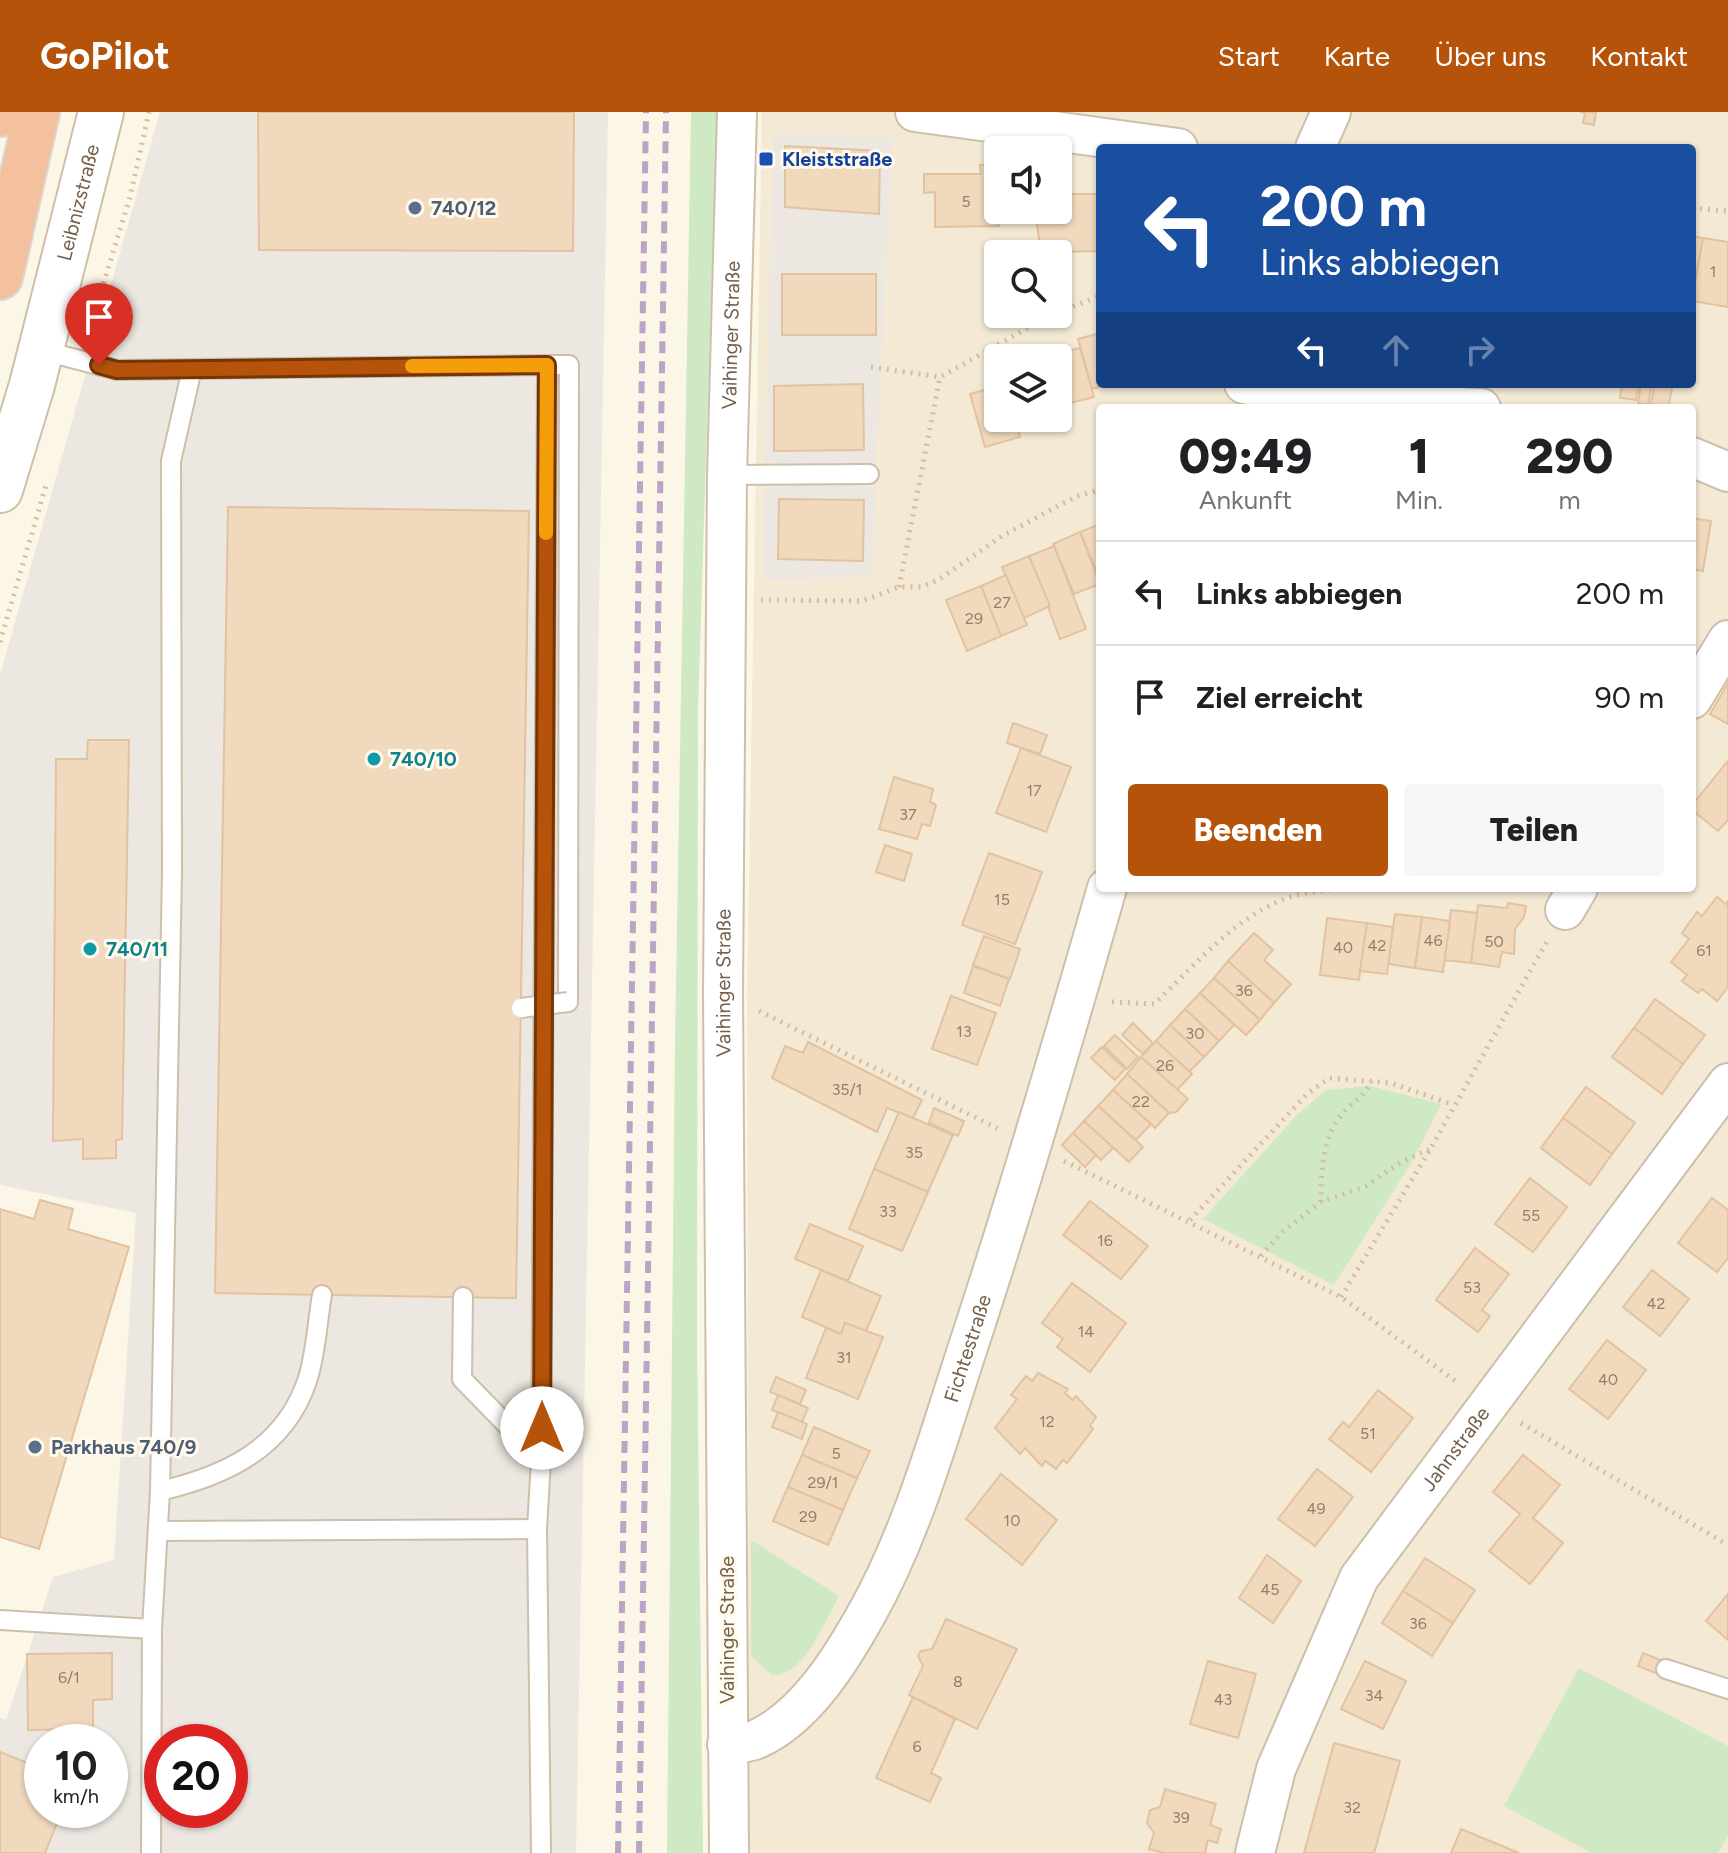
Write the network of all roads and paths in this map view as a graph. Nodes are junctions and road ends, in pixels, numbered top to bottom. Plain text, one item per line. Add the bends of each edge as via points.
1 (37, 112) edge
2 (101, 112) edge
3 (737, 112) edge
4 (915, 112) edge
5 (1331, 112) edge
6 (1149, 144) edge
7 (1317, 144) edge
8 (1696, 208) edge
9 (1728, 211) edge
10 (0, 277) edge
11 (1096, 298) edge
12 (1072, 307) edge
13 (1029, 328) edge
14 (547, 365) junction
15 (36, 367) junction
16 (871, 367) dead end
17 (192, 369) junction
18 (940, 377) junction
19 (1265, 388) edge
20 (1398, 404) edge
21 (1696, 459) edge
22 (1728, 472) edge
23 (869, 474) dead end
24 (727, 475) junction
25 (0, 490) edge
26 (1096, 491) edge
27 (899, 587) junction
28 (727, 599) junction
29 (1728, 640) edge
30 (1696, 692) edge
31 (1106, 892) edge
32 (1331, 892) edge
33 (1572, 899) edge
34 (723, 992) junction
35 (1117, 1003) dead end
36 (521, 1008) dead end
37 (1372, 1081) junction
38 (1728, 1083) edge
39 (1454, 1105) junction
40 (1034, 1146) junction
41 (1431, 1148) junction
42 (1321, 1202) junction
43 (1190, 1220) junction
44 (1261, 1256) junction
45 (322, 1295) dead end
46 (463, 1297) dead end
47 (1341, 1297) junction
48 (1489, 1406) junction
49 (1557, 1441) dead end
50 (541, 1460) junction
51 (160, 1491) junction
52 (537, 1529) junction
53 (159, 1531) junction
54 (1728, 1545) edge
55 (0, 1620) edge
56 (152, 1629) junction
57 (1666, 1669) dead end
58 (1728, 1689) edge
59 (727, 1745) junction
60 (151, 1853) edge
61 (541, 1853) edge
62 (729, 1853) edge
63 (1255, 1853) edge

1 - 10 highway
2 - 15 street, Leibnizstraße
3 - 24 street, Vaihinger Straße
4 - 6 street
5 - 7 street
8 - 9 path
11 - 12 path
13 - 18 path
14 - 17 lane
14 - 36 lane, bridge via 569,365 568,1002
14 - 50 lane
15 - 17 lane
15 - 25 street, Leibnizstraße
16 - 18 path
17 - 51 lane via 171,461 172,872
18 - 27 path
19 - 20 street via 1335,401
21 - 22 street
23 - 24 lane
24 - 28 street, Vaihinger Straße
26 - 27 path via 1002,536 938,580
27 - 28 path via 862,601
28 - 34 street, Vaihinger Straße
29 - 30 street
31 - 40 street, Fichtestraße
32 - 35 path via 1295,895 1249,914 1154,1004
33 - 39 path
34 - 40 path
34 - 59 street, Vaihinger Straße
37 - 39 path
37 - 42 path via 1331,1127
37 - 43 path via 1329,1078 1307,1094
38 - 48 street, Jahnstraße
39 - 41 path
40 - 43 path
40 - 59 street, Fichtestraße via 942,1429 898,1548 867,1612 803,1703 755,1741
41 - 42 path via 1366,1186
41 - 47 path
42 - 44 path
43 - 44 path
44 - 47 path
45 - 51 lane via 307,1381 285,1425 246,1462 207,1480
46 - 50 lane via 462,1379
47 - 48 path
48 - 63 street, Jahnstraße via 1359,1578 1276,1769
49 - 54 path
50 - 52 lane
51 - 53 lane
52 - 53 lane
52 - 61 lane
53 - 56 lane
55 - 56 lane
56 - 60 lane
57 - 58 lane
59 - 62 street, Vaihinger Straße

